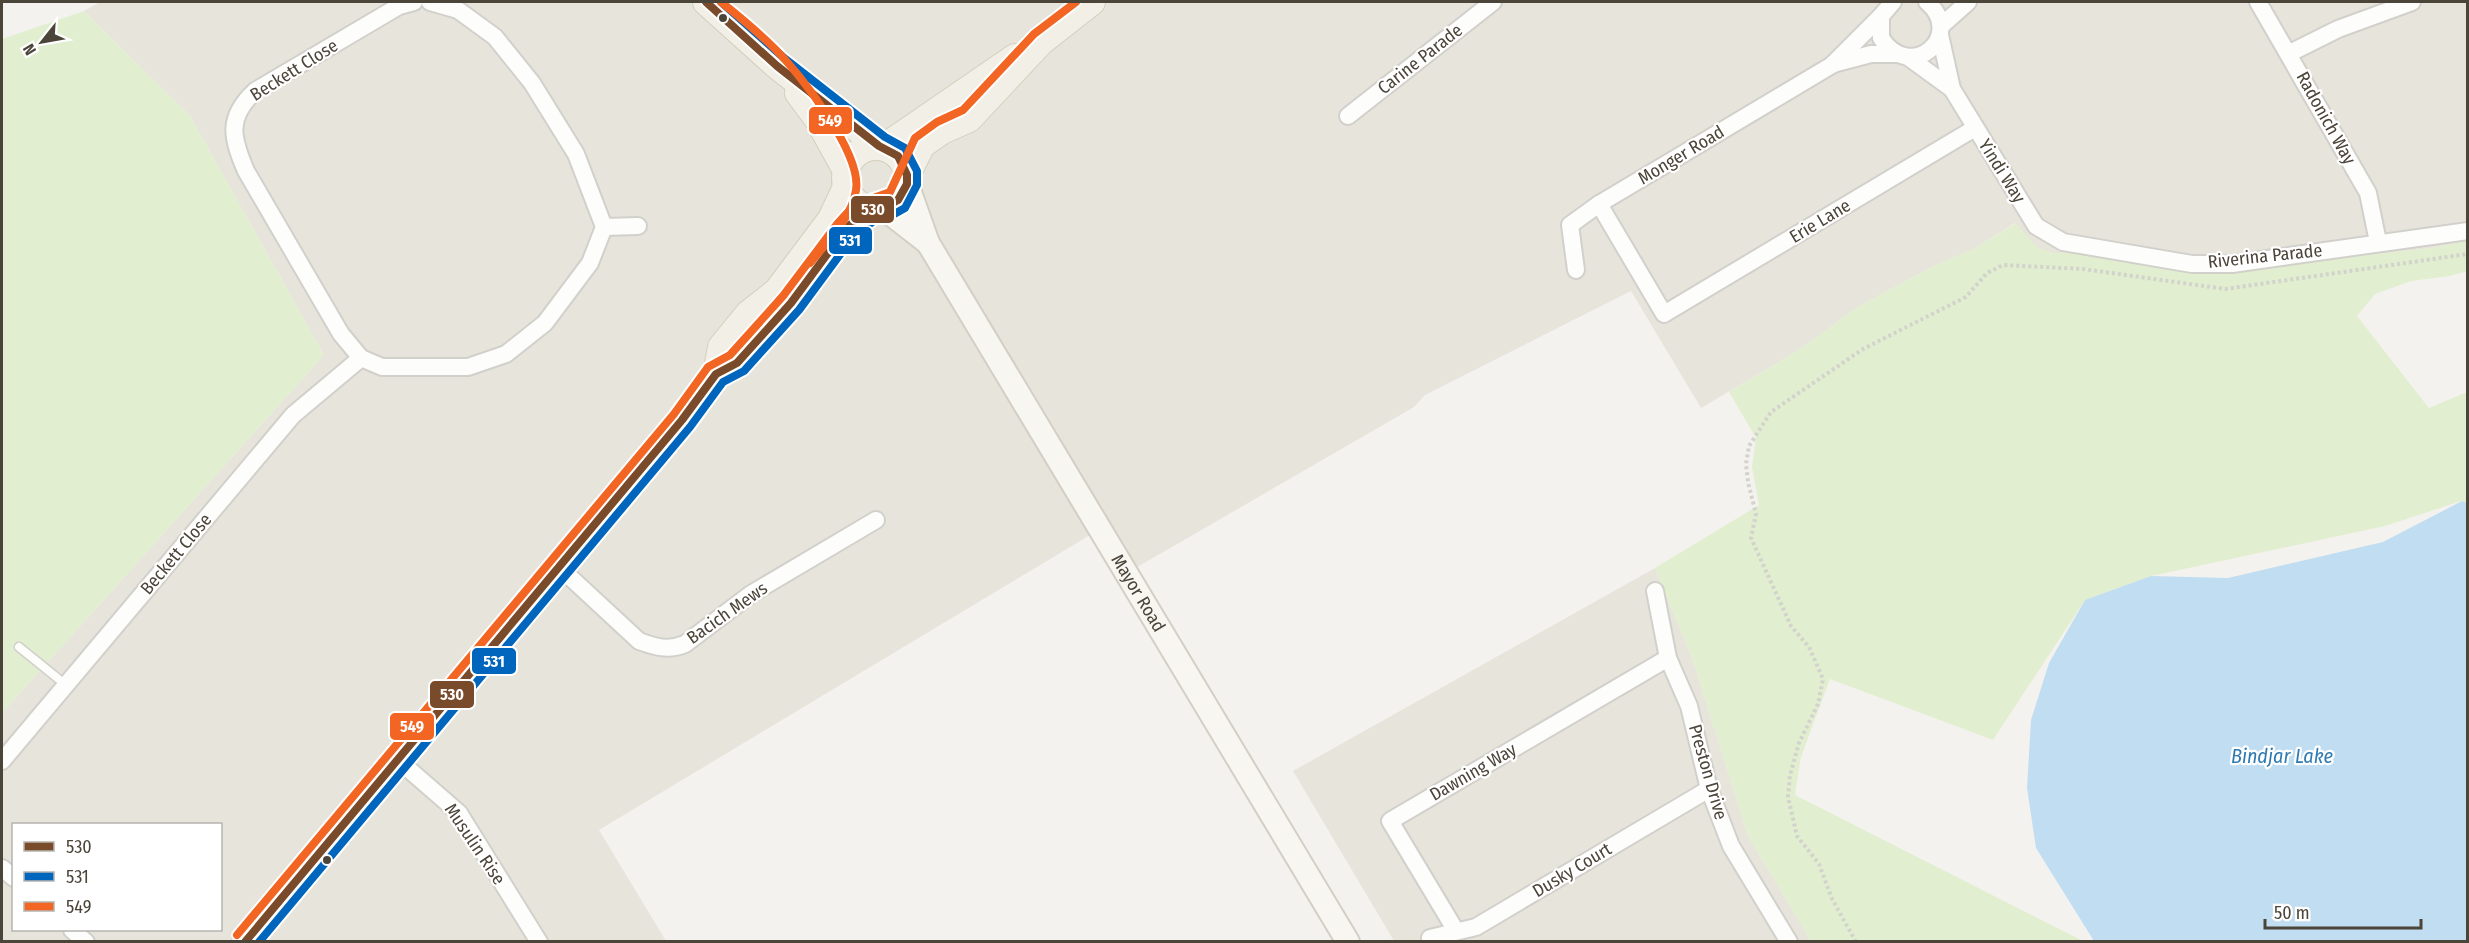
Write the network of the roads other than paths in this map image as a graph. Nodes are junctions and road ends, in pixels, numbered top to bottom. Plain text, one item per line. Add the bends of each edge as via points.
1 (414, 2) edge
2 (430, 2) edge
3 (706, 2) edge
4 (1092, 2) edge
5 (1493, 2) edge
6 (1927, 2) edge
7 (1968, 2) edge
8 (2258, 2) edge
9 (2412, 2) edge
10 (1887, 6) edge
11 (1940, 30) junction
12 (1041, 42) junction
13 (2290, 53) junction
14 (1902, 56) junction
15 (1832, 65) junction
16 (777, 66) junction
17 (1952, 89) junction
18 (1348, 116) dead end
19 (1975, 128) junction
20 (882, 146) junction
21 (845, 178) junction
22 (907, 180) junction
23 (1599, 204) junction
24 (878, 209) junction
25 (638, 226) dead end
26 (604, 227) junction
27 (2468, 231) edge
28 (2063, 242) joint
29 (2378, 242) junction
30 (928, 243) junction
31 (1576, 270) dead end
32 (361, 358) junction
33 (716, 374) junction
34 (876, 520) dead end
35 (557, 566) junction
36 (1655, 591) dead end
37 (19, 647) dead end
38 (1668, 658) junction
39 (66, 685) junction
40 (398, 760) junction
41 (2, 761) edge
42 (1709, 789) junction
43 (73, 931) edge
44 (1456, 931) junction
45 (1431, 938) dead end
46 (86, 942) edge
47 (244, 942) edge
48 (539, 942) edge
49 (1348, 942) edge
50 (1789, 942) edge

1 - 32 street, Beckett Close via 399,6 255,91 244,101 233,131 246,171 341,334
2 - 26 street via 458,10 495,37 532,83 576,154
3 - 16 main road
4 - 12 main road
5 - 18 street, Carine Parade
6 - 11 street, Yindi Way via 1934,7
7 - 11 street
8 - 13 street, Radonich Way
9 - 13 street via 2338,29
10 - 14 street, Yindi Way via 1881,38
10 - 15 street, Monger Road
11 - 14 street via 1929,51 1919,56
11 - 17 street, Yindi Way
12 - 20 main road
12 - 22 main road via 976,113 922,145
13 - 29 street, Radonich Way via 2368,194
14 - 15 street, Monger Road via 1871,54
14 - 17 street, Yindi Way
15 - 23 street, Monger Road
16 - 20 main road
16 - 21 main road via 818,120
17 - 19 street, Yindi Way
19 - 23 street, Erie Lane via 1665,314
19 - 28 street, Yindi Way via 2036,226
20 - 21 main road via 857,153
20 - 22 main road via 898,156
21 - 24 main road via 856,202
21 - 33 main road via 831,219 777,291 748,314 721,347
22 - 24 main road via 898,200
22 - 30 main road, Mayor Road
23 - 31 street, Monger Road via 1570,225
24 - 30 main road, Mayor Road
24 - 33 main road via 856,219 845,230 791,303 737,363
25 - 26 street
26 - 32 street via 590,263 545,323 506,354 468,367 382,367
27 - 29 street, Riverina Parade
28 - 29 street, Riverina Parade via 2192,264 2232,264
30 - 49 main road, Mayor Road
32 - 39 street, Beckett Close via 292,416
33 - 35 main road via 682,420
34 - 35 street, Bacich Mews via 751,594 674,649 639,641
35 - 40 main road
36 - 38 street, Preston Drive
37 - 39 lane
38 - 42 street, Preston Drive via 1689,706
38 - 44 street, Dawning Way via 1390,820
39 - 41 street, Beckett Close
40 - 47 main road
40 - 48 street, Musulin Rise via 459,813
42 - 44 street, Dusky Court via 1476,927
42 - 50 street, Preston Drive via 1731,846
43 - 46 street
44 - 45 street, Dusky Court

